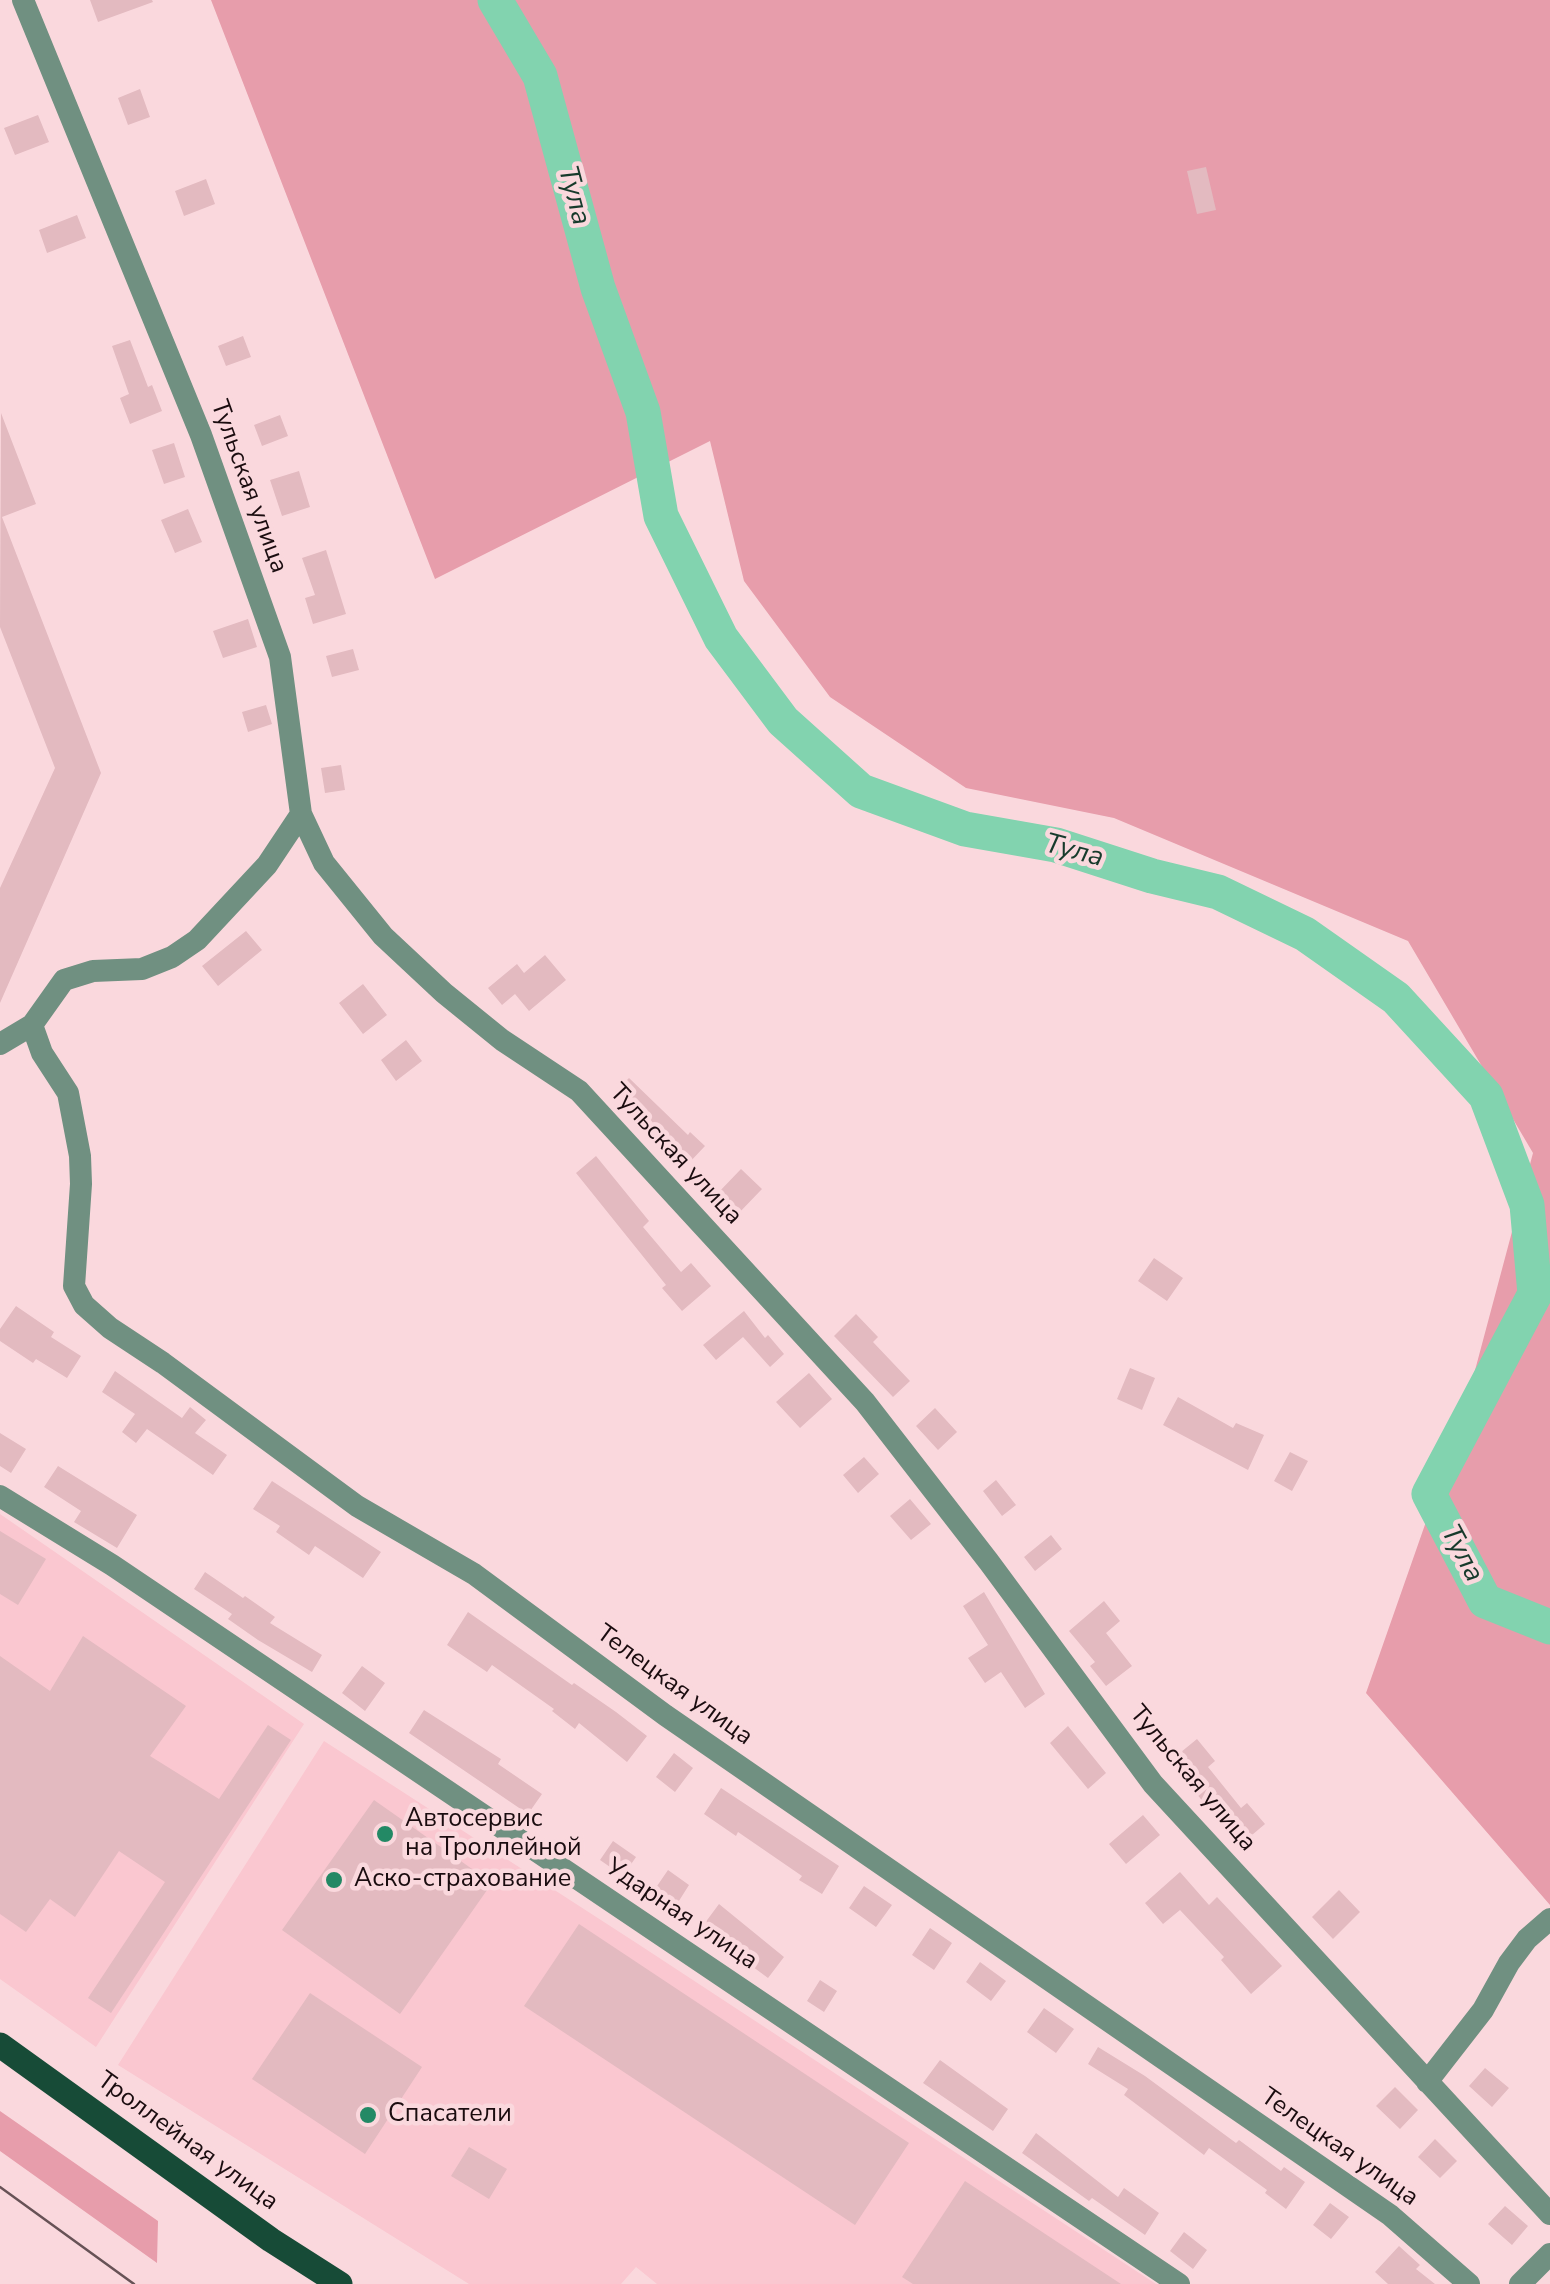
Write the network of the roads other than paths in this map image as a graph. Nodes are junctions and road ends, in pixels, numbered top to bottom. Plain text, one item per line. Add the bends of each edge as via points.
1 (23, 0) edge
2 (302, 814) junction
3 (32, 1025) junction
4 (0, 1044) edge
5 (0, 1496) edge
6 (1550, 1918) edge
7 (0, 2045) edge
8 (1427, 2082) junction
9 (1550, 2214) edge
10 (1550, 2254) edge
11 (340, 2284) edge
12 (1179, 2284) edge
13 (1470, 2284) edge
14 (1520, 2284) edge

1 - 2 street, Тульская улица via 201,435 280,657
2 - 3 street via 268,865 197,940 142,969 64,980
2 - 8 street, Тульская улица via 324,864 383,936 502,1040 579,1091 865,1402 1153,1784
3 - 4 street
3 - 13 street, Телецкая улица via 68,1093 80,1156 74,1286 110,1328 356,1506 474,1574 664,1715 1390,2215
5 - 12 street, Ударная улица via 112,1564
6 - 8 street via 1509,1962
7 - 11 main road, Троллейная улица
8 - 9 street, Тульская улица
10 - 14 street

